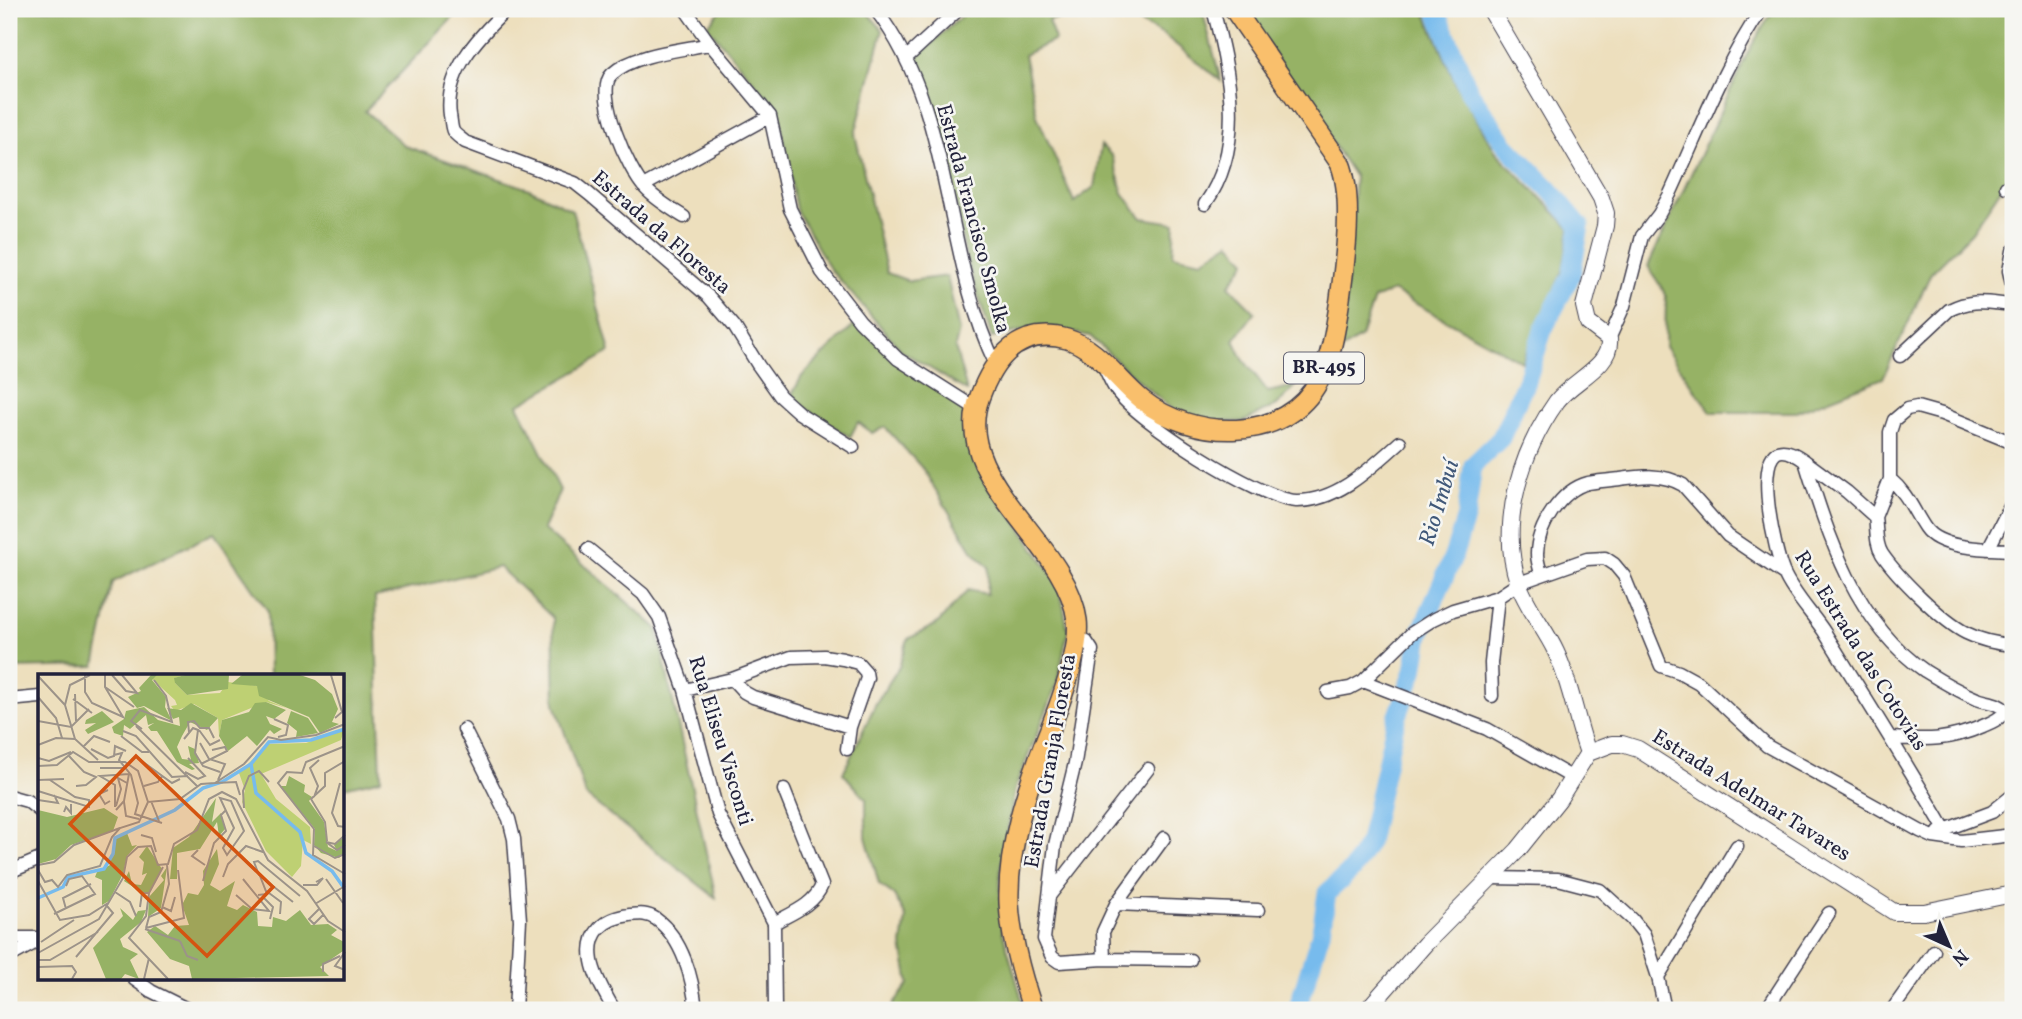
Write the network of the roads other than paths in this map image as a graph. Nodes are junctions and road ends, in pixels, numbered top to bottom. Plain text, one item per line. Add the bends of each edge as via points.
1 (507, 9) edge
2 (685, 9) edge
3 (875, 9) edge
4 (960, 9) edge
5 (1213, 9) edge
6 (1234, 9) edge
7 (1490, 9) edge
8 (1762, 9) edge
9 (710, 44) junction
10 (906, 58) junction
11 (770, 116) junction
12 (643, 186) junction
13 (1205, 204) dead end
14 (684, 217) dead end
15 (2013, 251) edge
16 (2013, 289) edge
17 (2013, 305) edge
18 (1609, 339) junction
19 (1900, 356) dead end
20 (1101, 362) junction
21 (996, 365) junction
22 (975, 408) junction
23 (1400, 442) dead end
24 (2013, 443) edge
25 (853, 447) dead end
26 (1805, 461) junction
27 (1889, 479) junction
28 (2013, 501) edge
29 (1875, 517) junction
30 (588, 549) dead end
31 (1988, 549) junction
32 (2013, 550) edge
33 (1784, 574) junction
34 (1541, 575) junction
35 (1518, 583) junction
36 (1498, 597) junction
37 (1076, 639) junction
38 (2013, 645) edge
39 (732, 679) junction
40 (1363, 681) junction
41 (685, 690) junction
42 (1328, 692) dead end
43 (1492, 696) dead end
44 (38, 697) edge
45 (9, 700) edge
46 (850, 727) junction
47 (464, 729) dead end
48 (1891, 738) junction
49 (847, 749) dead end
50 (1588, 753) junction
51 (1148, 769) dead end
52 (1573, 778) junction
53 (784, 790) dead end
54 (2013, 795) edge
55 (9, 796) edge
56 (38, 809) edge
57 (1944, 828) junction
58 (2013, 835) edge
59 (1933, 837) junction
60 (1164, 838) dead end
61 (1737, 846) dead end
62 (38, 860) edge
63 (9, 872) edge
64 (1491, 878) junction
65 (2013, 894) edge
66 (1047, 898) junction
67 (1116, 904) junction
68 (1258, 910) dead end
69 (1829, 913) dead end
70 (774, 923) junction
71 (9, 938) edge
72 (38, 939) edge
73 (38, 940) edge
74 (1934, 951) dead end
75 (9, 957) edge
76 (1104, 959) junction
77 (1190, 960) dead end
78 (1658, 977) junction
79 (137, 981) edge
80 (189, 1010) edge
81 (515, 1010) edge
82 (614, 1010) edge
83 (696, 1010) edge
84 (775, 1010) edge
85 (1033, 1010) edge
86 (1367, 1010) edge
87 (1665, 1010) edge
88 (1766, 1010) edge
89 (1892, 1010) edge

1 - 25 street, Estrada da Floresta via 462,61 449,106 453,131 465,142 575,183 589,194 709,297 780,396
2 - 9 street
3 - 10 street, Estrada Francisco Smolka
4 - 10 street
5 - 13 street via 1230,97 1231,135 1220,176
6 - 20 main road, BR-495 via 1345,176 1340,295 1328,360 1319,381 1298,406 1276,420 1244,430 1192,426 1169,418 1142,401
7 - 18 street via 1601,198 1605,226 1584,306 1588,323
8 - 18 street via 1725,69 1670,194 1642,236 1624,306
9 - 11 street
9 - 12 street via 640,59 610,75 610,116
10 - 21 street, Estrada Francisco Smolka via 940,152 970,299
11 - 12 street
11 - 22 street via 790,209 822,272 860,321 898,359
12 - 14 street
15 - 16 street via 2009,271
17 - 19 street via 1970,301 1956,306
18 - 35 street via 1601,364 1568,387 1556,403 1517,481 1511,527
20 - 21 main road, BR-495 via 1086,347 1045,335 1019,343
20 - 23 street via 1116,391 1140,413 1181,444 1279,498 1297,501 1345,487
21 - 22 main road, BR-495
22 - 37 main road, BR-495 via 974,439 985,467 1068,587 1077,621
24 - 27 street via 1942,414 1907,409 1894,420 1890,432
26 - 29 street
26 - 33 street, Rua Estrada das Cotovias via 1781,451 1770,460 1769,507
26 - 48 street via 1844,569 1894,643 1935,677 2006,711 1999,719 1959,736
27 - 29 street
27 - 31 street via 1931,535 1940,541
28 - 31 street
29 - 38 street via 1882,553 1939,613 1966,633
30 - 41 street, Rua Eliseu Visconti via 643,594 659,617
31 - 32 street
33 - 34 street via 1728,536 1683,485 1655,475 1587,483 1569,494 1540,534
33 - 48 street, Rua Estrada das Cotovias
34 - 35 street
34 - 59 street via 1587,559 1605,558 1614,564 1639,608 1661,666 1699,683 1767,746
35 - 36 street
35 - 50 street via 1556,652
36 - 40 street via 1434,619 1412,633
36 - 43 street
37 - 66 street, Estrada Granja Floresta via 1086,640 1092,650 1089,678
37 - 85 main road, BR-495 via 1066,683 1026,792 1013,860 1009,900 1013,943
39 - 41 street
39 - 46 street via 753,697
39 - 46 street via 791,657 824,656 858,663 867,678
40 - 42 street
40 - 52 street via 1487,729
41 - 70 street, Rua Eliseu Visconti via 718,814
44 - 45 street
46 - 49 street
47 - 81 street via 509,819 514,839 520,920
48 - 57 street, Rua Estrada das Cotovias
50 - 52 street
50 - 65 street, Estrada Adelmar Tavares via 1612,744 1637,750 1895,912 1924,912
51 - 66 street
52 - 64 street
53 - 70 street via 822,885 806,905
54 - 57 street via 1992,812
55 - 56 street
57 - 59 street
58 - 59 street via 1961,841
60 - 67 street
61 - 78 street
62 - 63 street
64 - 78 street via 1558,879 1600,890 1644,934
64 - 86 street
66 - 76 street via 1044,939 1052,957 1059,962
67 - 68 street
67 - 76 street via 1103,932
69 - 88 street
70 - 84 street, Rua Eliseu Visconti
71 - 72 street
73 - 75 street
74 - 89 street
76 - 77 street
78 - 87 street
79 - 80 street
82 - 83 street via 592,961 592,944 598,927 614,917 644,913 668,931 679,948

